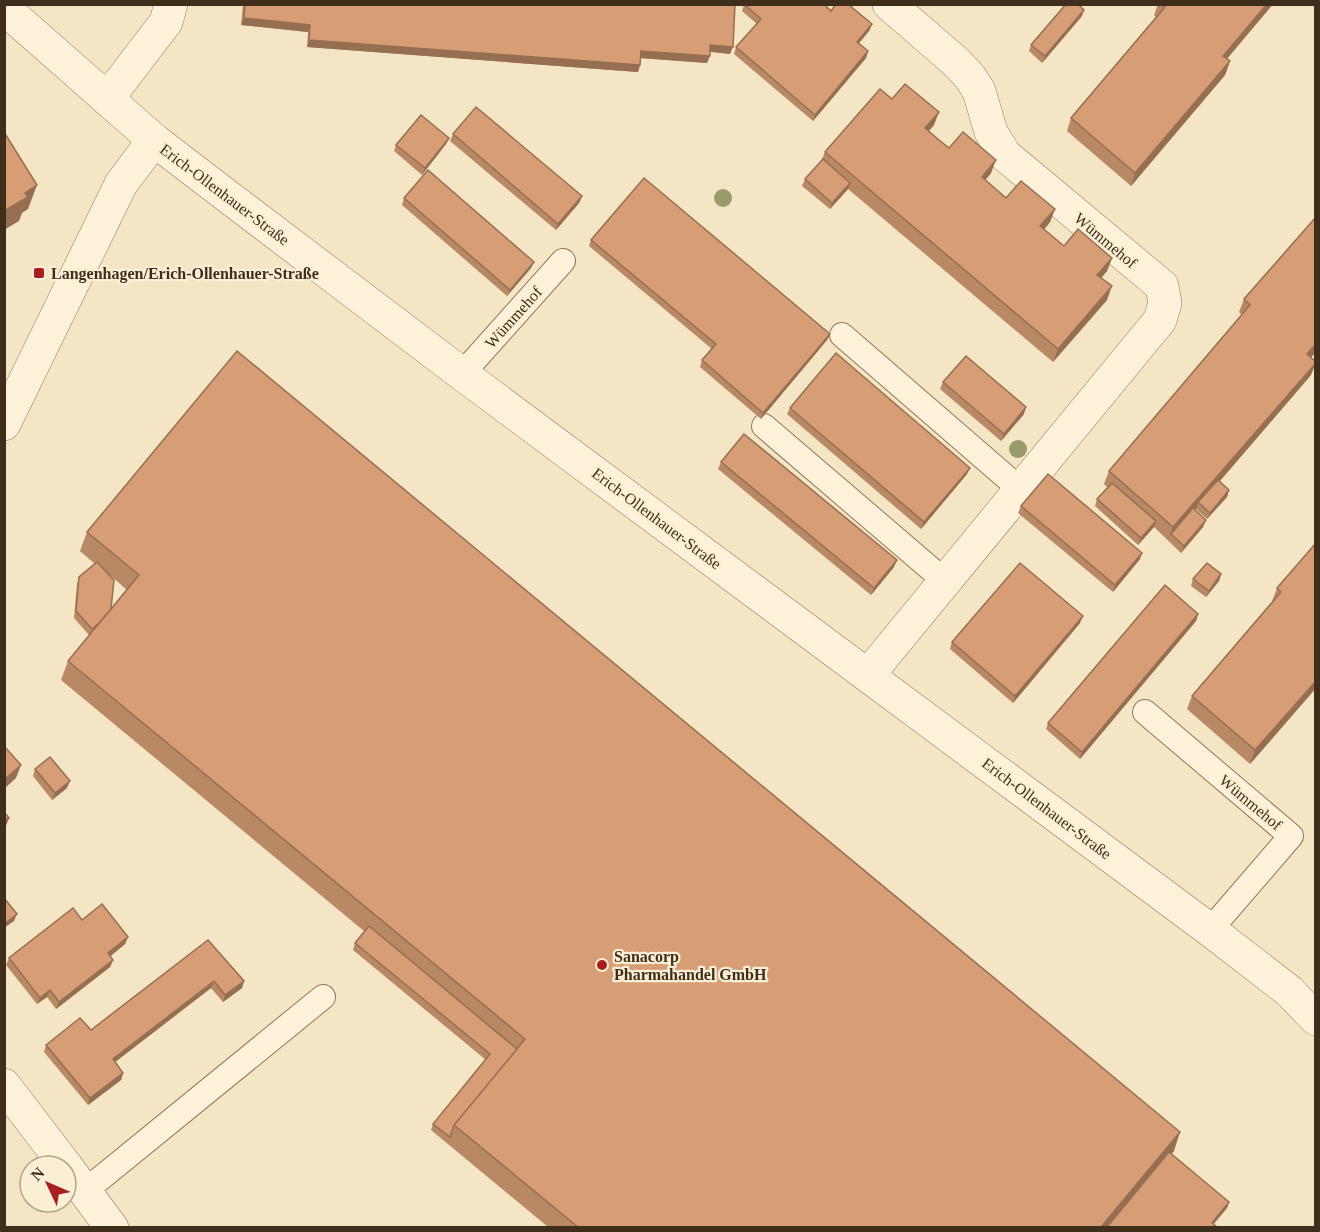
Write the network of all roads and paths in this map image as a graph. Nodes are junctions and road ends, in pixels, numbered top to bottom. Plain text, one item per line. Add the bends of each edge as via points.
1 (171, 4) edge
2 (889, 4) edge
3 (4, 8) edge
4 (107, 99) junction
5 (154, 140) junction
6 (563, 261) dead end
7 (842, 335) dead end
8 (462, 374) junction
9 (4, 424) edge
10 (764, 426) edge
11 (1021, 490) junction
12 (946, 582) junction
13 (868, 675) junction
14 (1145, 712) dead end
15 (1210, 930) junction
16 (323, 997) dead end
17 (1316, 1019) edge
18 (4, 1085) edge
19 (56, 1154) edge
20 (78, 1171) edge
21 (78, 1183) edge
22 (112, 1227) edge

1 - 4 street via 166,22
2 - 11 street, Wümmehof via 956,62 980,91 991,132 1005,155 1162,286 1165,303 1160,320
3 - 4 street, Erich-Ollenhauer-Straße
4 - 5 street, Erich-Ollenhauer-Straße
5 - 8 street, Erich-Ollenhauer-Straße
5 - 9 street via 121,184
6 - 8 lane, Wümmehof
7 - 11 lane
8 - 13 street, Erich-Ollenhauer-Straße
10 - 12 lane
11 - 12 street, Wümmehof
12 - 13 street, Wümmehof
13 - 15 street, Erich-Ollenhauer-Straße
14 - 15 lane, Wümmehof via 1291,836
15 - 17 street, Erich-Ollenhauer-Straße via 1289,991
16 - 20 lane
18 - 19 street
21 - 22 street

